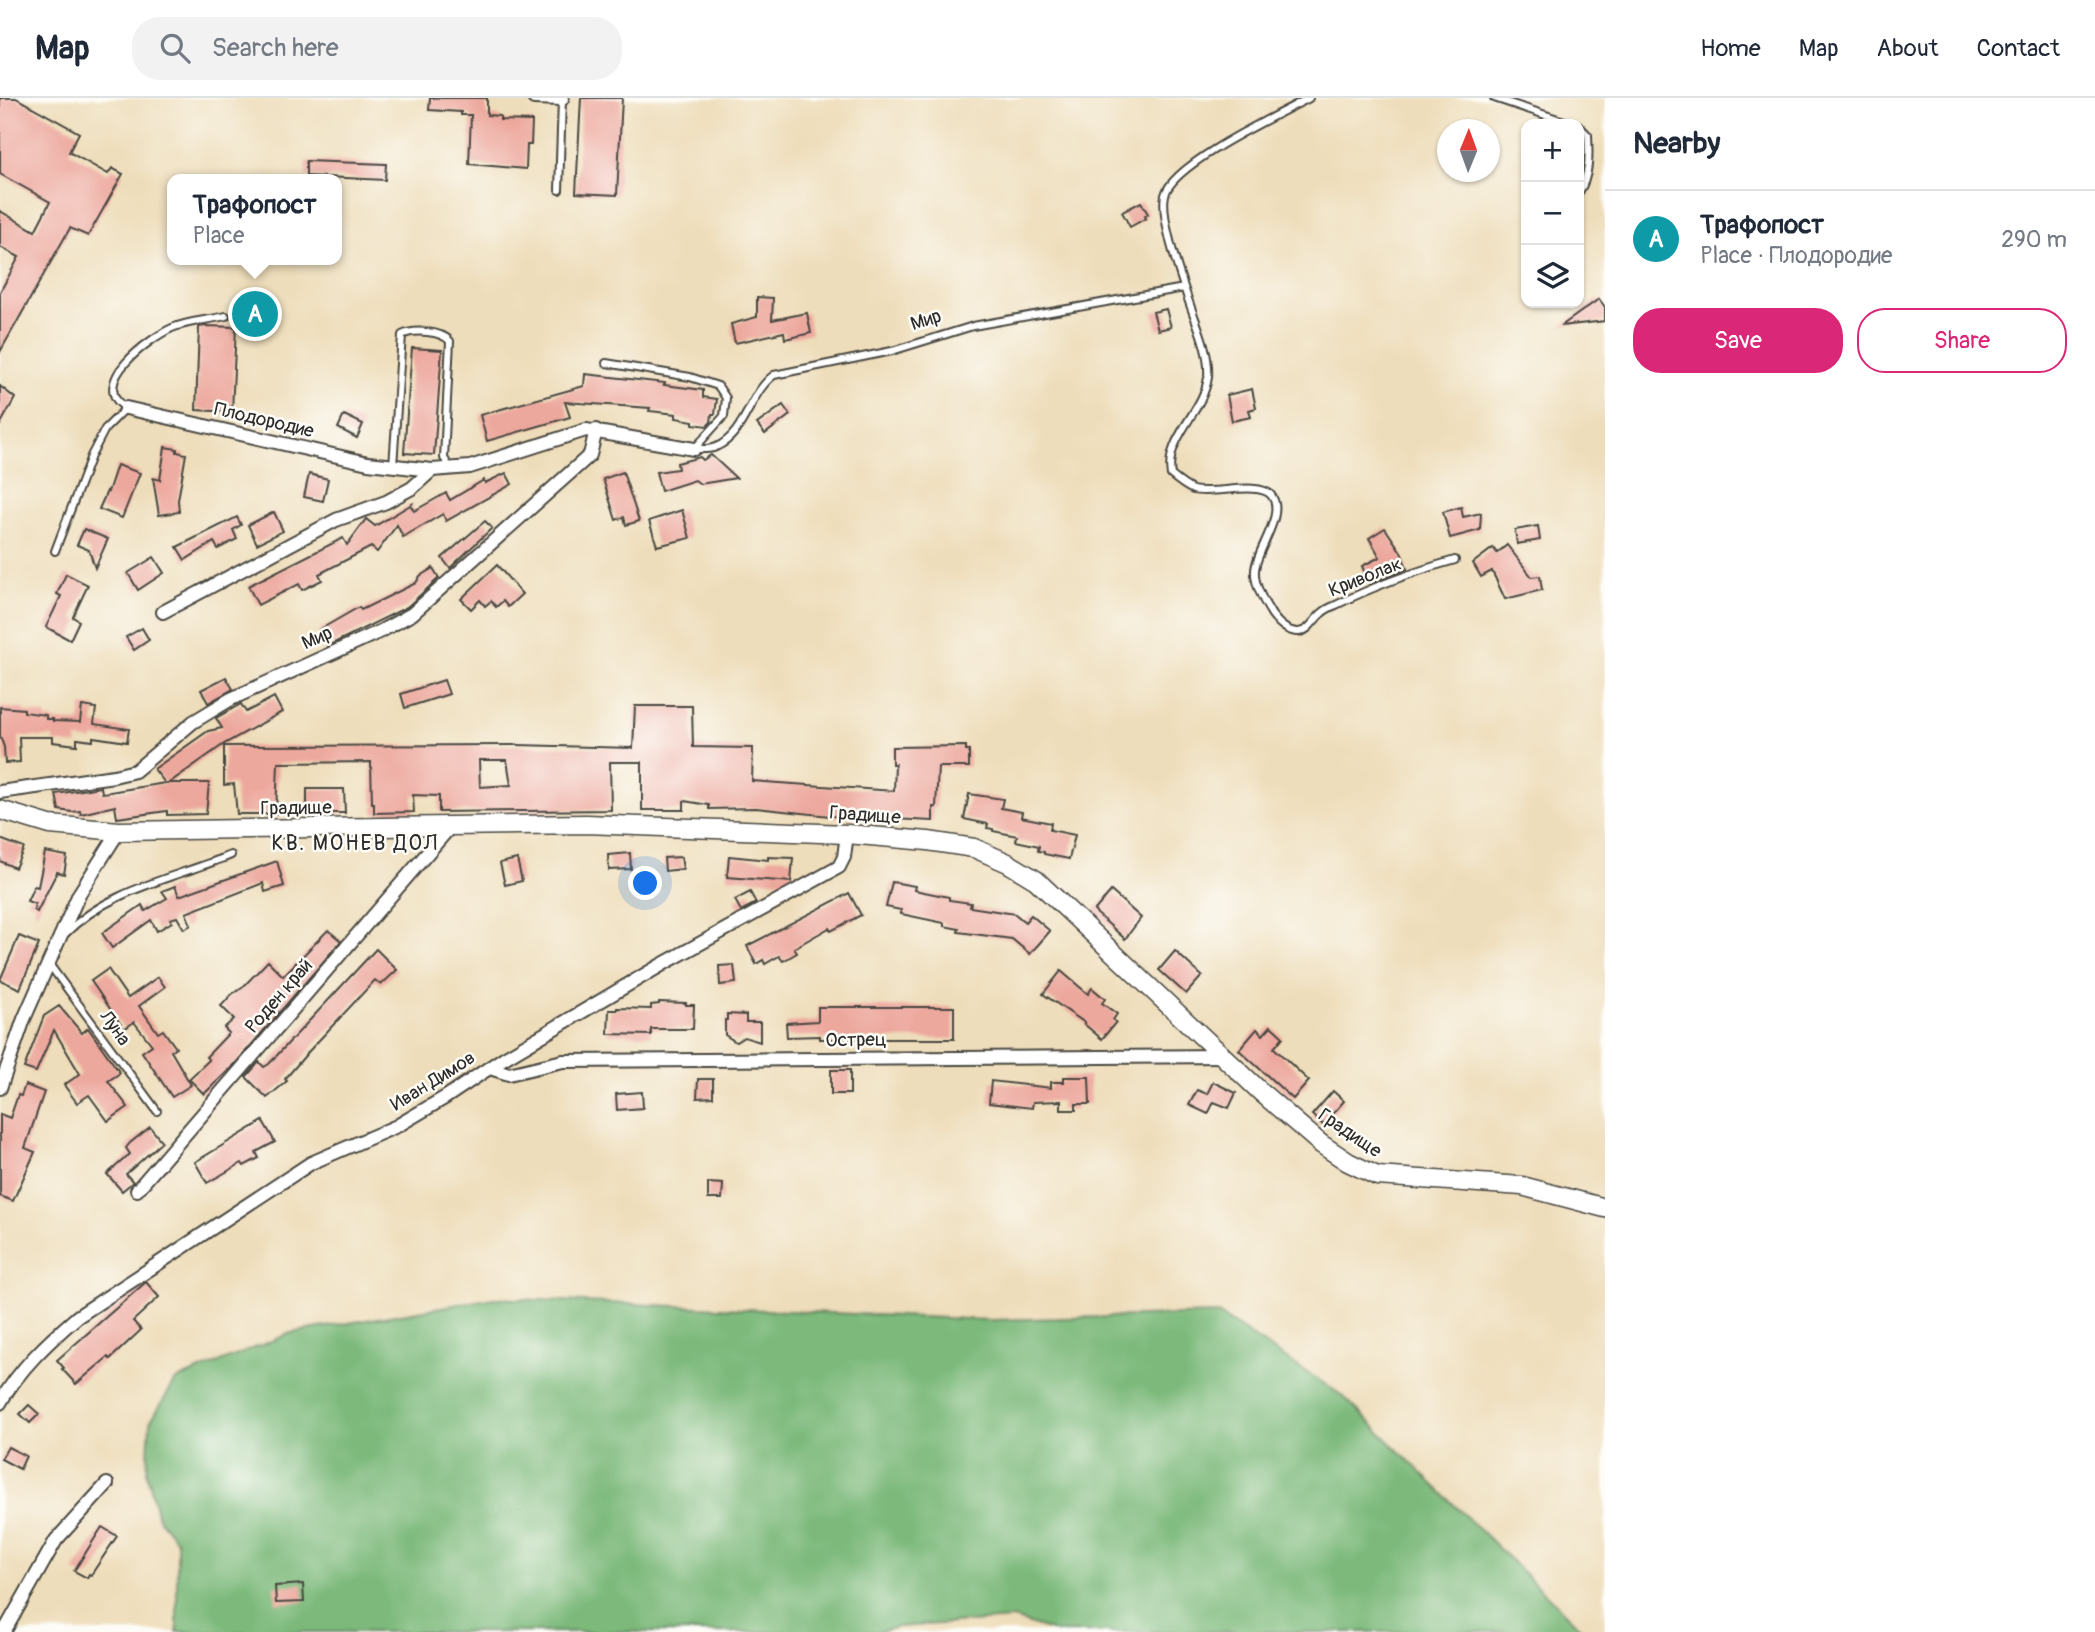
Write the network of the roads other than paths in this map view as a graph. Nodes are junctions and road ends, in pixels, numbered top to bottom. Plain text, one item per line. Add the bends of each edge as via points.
1 (534, 98) edge
2 (1309, 98) edge
3 (1494, 98) edge
4 (562, 99) edge
5 (1504, 99) edge
6 (1559, 119) edge
7 (1584, 131) edge
8 (1584, 184) edge
9 (559, 190) dead end
10 (1184, 288) junction
11 (226, 316) dead end
12 (606, 363) dead end
13 (126, 408) junction
14 (596, 430) junction
15 (694, 449) junction
16 (393, 467) junction
17 (432, 470) junction
18 (451, 470) junction
19 (55, 551) dead end
20 (1455, 560) dead end
21 (163, 612) dead end
22 (0, 792) edge
23 (0, 810) edge
24 (450, 827) junction
25 (119, 831) junction
26 (847, 834) junction
27 (232, 855) dead end
28 (57, 943) junction
29 (48, 962) junction
30 (1225, 1055) junction
31 (490, 1069) junction
32 (0, 1088) edge
33 (157, 1111) dead end
34 (137, 1190) dead end
35 (1605, 1208) edge
36 (0, 1403) edge
37 (107, 1484) dead end
38 (4, 1632) edge

1 - 4 street
2 - 10 lane via 1219,146 1169,184 1165,214
3 - 5 lane
4 - 9 lane
5 - 6 lane
7 - 8 lane via 1588,135
10 - 15 lane, Мир via 973,326 892,351 774,375 730,438 715,448
10 - 20 lane, Криволак via 1205,351 1208,376 1172,452 1171,475 1193,489 1261,490 1274,499 1274,517 1255,571 1263,597 1283,627 1300,632 1338,604
11 - 13 lane via 172,328 137,350 121,368 114,386 116,398
12 - 15 lane via 718,386 726,398 724,416
13 - 16 street, Плодородие
13 - 19 lane via 106,429 91,456
14 - 15 street, Мир
14 - 18 street, Мир via 570,433 510,456
14 - 22 street, Мир via 590,455 412,614 231,699 193,722 135,771
16 - 17 street, Мир
16 - 18 lane via 402,335 409,331 445,335 450,341 444,458
17 - 18 street, Мир
17 - 21 street via 386,502 336,520
23 - 25 street, Градище via 50,825
24 - 25 street, Градище
24 - 26 street, Градище via 586,824
24 - 34 street, Роден край
25 - 28 street via 79,894
26 - 30 street, Градище via 974,848 1007,863 1036,880
26 - 31 street, Иван Димов via 839,867 663,964
27 - 28 lane via 116,899 80,919
28 - 29 street
29 - 32 street
29 - 33 lane, Луна
30 - 31 street, Острец via 563,1061 509,1074
30 - 35 street, Градище via 1321,1143 1377,1176 1522,1186
31 - 36 street, Иван Димов via 397,1126 311,1163 78,1317 30,1362
37 - 38 street via 56,1540

